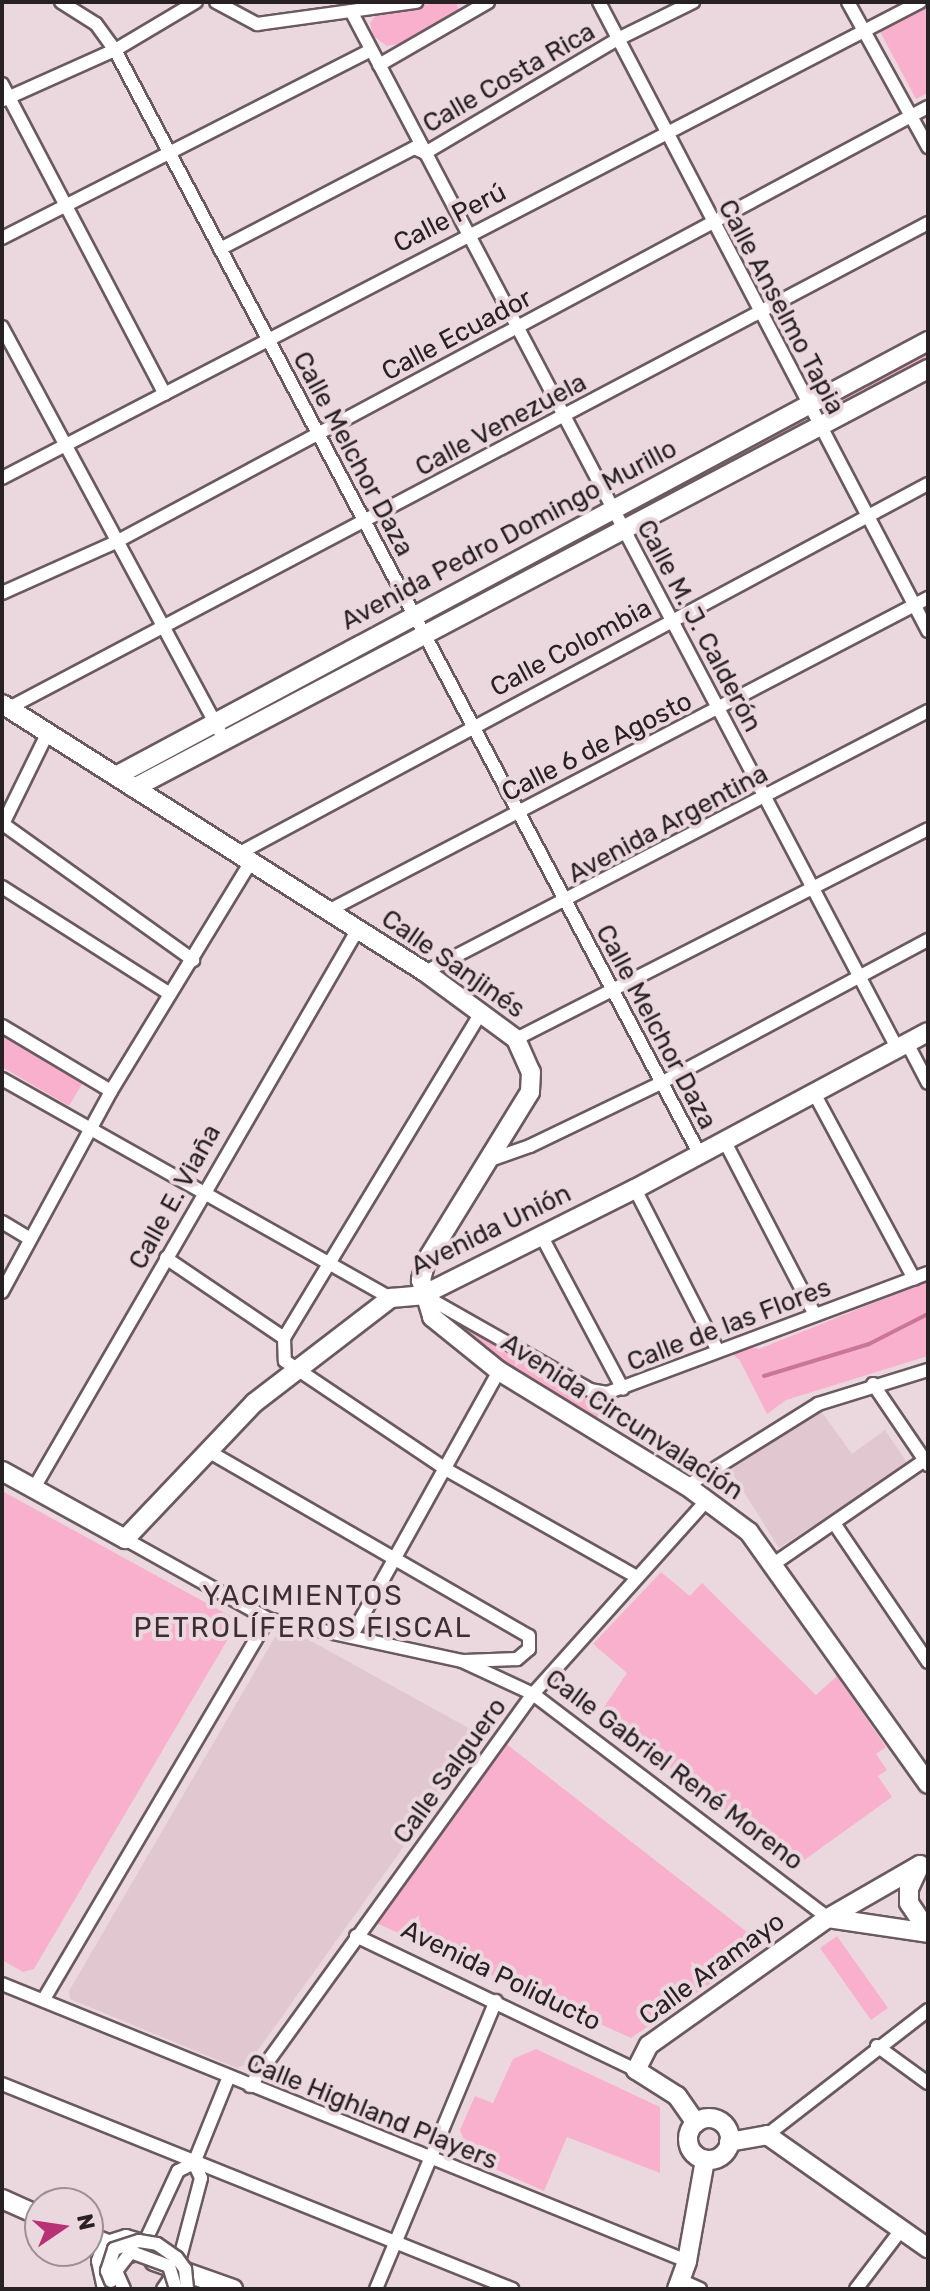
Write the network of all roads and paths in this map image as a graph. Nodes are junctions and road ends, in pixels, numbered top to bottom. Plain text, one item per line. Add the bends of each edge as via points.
1 (61, 2) edge
2 (196, 2) edge
3 (216, 2) edge
4 (416, 2) edge
5 (488, 2) edge
6 (599, 2) edge
7 (693, 2) edge
8 (848, 2) edge
9 (920, 2) edge
10 (351, 11) junction
11 (865, 33) junction
12 (618, 39) junction
13 (115, 50) junction
14 (371, 50) junction
15 (379, 65) junction
16 (2, 84) edge
17 (5, 98) edge
18 (928, 107) edge
19 (912, 115) junction
20 (667, 130) junction
21 (928, 147) edge
22 (425, 153) junction
23 (171, 157) junction
24 (66, 203) junction
25 (711, 223) junction
26 (928, 223) edge
27 (468, 234) junction
28 (2, 238) edge
29 (220, 249) junction
30 (760, 314) junction
31 (2, 327) edge
32 (517, 328) junction
33 (267, 338) junction
34 (928, 341) edge
35 (928, 369) edge
36 (165, 394) junction
37 (807, 406) junction
38 (564, 417) junction
39 (819, 427) junction
40 (318, 435) junction
41 (63, 444) junction
42 (2, 478) edge
43 (928, 484) edge
44 (614, 511) junction
45 (867, 517) junction
46 (364, 521) junction
47 (625, 531) junction
48 (116, 542) junction
49 (2, 593) edge
50 (928, 598) edge
51 (914, 606) junction
52 (413, 615) junction
53 (671, 619) junction
54 (162, 630) junction
55 (928, 631) edge
56 (425, 637) junction
57 (6, 706) edge
58 (718, 709) junction
59 (928, 711) edge
60 (214, 722) junction
61 (471, 725) junction
62 (48, 732) junction
63 (225, 741) junction
64 (116, 776) junction
65 (134, 788) junction
66 (765, 798) junction
67 (518, 813) junction
68 (2, 825) edge
69 (928, 829) edge
70 (244, 858) junction
71 (2, 887) edge
72 (813, 889) junction
73 (565, 903) junction
74 (328, 911) junction
75 (358, 929) junction
76 (928, 940) edge
77 (193, 960) junction
78 (425, 972) junction
79 (859, 976) junction
80 (613, 993) junction
81 (170, 994) junction
82 (482, 1011) junction
83 (2, 1026) edge
84 (928, 1032) edge
85 (516, 1039) junction
86 (902, 1045) junction
87 (2, 1079) edge
88 (661, 1083) junction
89 (928, 1083) edge
90 (111, 1091) junction
91 (814, 1093) junction
92 (92, 1131) junction
93 (725, 1142) junction
94 (700, 1155) junction
95 (490, 1160) junction
96 (635, 1189) junction
97 (203, 1191) junction
98 (2, 1222) edge
99 (541, 1235) junction
100 (30, 1239) junction
101 (166, 1258) junction
102 (2, 1264) edge
103 (328, 1264) junction
104 (14, 1271) junction
105 (928, 1273) edge
106 (914, 1279) junction
107 (2, 1292) edge
108 (423, 1295) junction
109 (391, 1298) junction
110 (815, 1315) junction
111 (284, 1338) junction
112 (718, 1351) junction
113 (294, 1369) junction
114 (928, 1370) edge
115 (499, 1371) junction
116 (873, 1384) junction
117 (623, 1389) junction
118 (208, 1451) junction
119 (926, 1463) edge
120 (447, 1470) junction
121 (2, 1471) edge
122 (687, 1486) junction
123 (34, 1488) junction
124 (707, 1500) junction
125 (836, 1526) junction
126 (125, 1539) junction
127 (396, 1560) junction
128 (775, 1563) junction
129 (637, 1577) junction
130 (268, 1619) junction
131 (352, 1635) junction
132 (462, 1661) junction
133 (928, 1662) edge
134 (533, 1694) junction
135 (928, 1784) edge
136 (924, 1861) edge
137 (828, 1918) junction
138 (928, 1932) edge
139 (356, 1936) junction
140 (2, 1976) edge
141 (2, 1984) edge
142 (44, 1999) junction
143 (496, 2001) junction
144 (928, 2010) edge
145 (877, 2046) junction
146 (636, 2070) junction
147 (228, 2079) junction
148 (928, 2083) edge
149 (2, 2084) edge
150 (250, 2086) junction
151 (696, 2123) junction
152 (767, 2135) junction
153 (729, 2142) junction
154 (431, 2159) junction
155 (705, 2160) junction
156 (194, 2163) junction
157 (2, 2199) edge
158 (24, 2209) edge
159 (901, 2230) junction
160 (104, 2239) edge
161 (145, 2242) junction
162 (395, 2243) junction
163 (104, 2244) edge
164 (928, 2248) edge
165 (687, 2261) junction
166 (101, 2267) edge
167 (179, 2279) edge
168 (678, 2285) edge
169 (111, 2286) edge
170 (124, 2289) edge
171 (233, 2289) edge
172 (376, 2289) edge
173 (512, 2289) edge
174 (700, 2289) edge
175 (856, 2289) edge

1 - 13 street, Calle Melchor Daza via 96,24
2 - 13 street
3 - 10 street via 257,24
4 - 10 street
5 - 15 street
6 - 12 street, Calle Anselmo Tapia
7 - 12 street, Calle Costa Rica
8 - 11 street
9 - 11 street, Calle Perú
10 - 14 street, Calle M. J. Calderón
11 - 19 street
11 - 20 street, Calle Perú
12 - 20 street, Calle Anselmo Tapia
12 - 22 street, Calle Costa Rica
13 - 17 street
13 - 23 street, Calle Melchor Daza
14 - 15 street, Calle M. J. Calderón
14 - 23 street
15 - 22 street, Calle M. J. Calderón
16 - 17 street
17 - 24 street
18 - 19 street, Calle Ecuador
19 - 21 street
19 - 25 street, Calle Ecuador
20 - 25 street, Calle Anselmo Tapia
20 - 27 street, Calle Perú
22 - 27 street, Calle M. J. Calderón
22 - 29 street, Calle Costa Rica via 414,148
23 - 24 street
23 - 29 street, Calle Melchor Daza
24 - 28 street
24 - 36 street
25 - 30 street, Calle Anselmo Tapia
25 - 32 street, Calle Ecuador
26 - 30 street, Calle Venezuela
27 - 32 street, Calle M. J. Calderón
27 - 33 street, Calle Perú
29 - 33 street, Calle Melchor Daza
30 - 37 street, Calle Anselmo Tapia
30 - 38 street, Calle Venezuela
31 - 41 street
32 - 38 street, Calle M. J. Calderón
32 - 40 street, Calle Ecuador
33 - 36 street, Calle Perú
33 - 40 street, Calle Melchor Daza
34 - 37 main road, Avenida Pedro Domingo Murillo
35 - 39 main road, Avenida Pedro Domingo Murillo
36 - 41 street, Calle Perú
37 - 39 street, Calle Anselmo Tapia
37 - 44 main road, Avenida Pedro Domingo Murillo
38 - 44 street, Calle M. J. Calderón
38 - 46 street, Calle Venezuela
39 - 45 street, Calle Anselmo Tapia
39 - 47 main road, Avenida Pedro Domingo Murillo
40 - 46 street, Calle Melchor Daza
40 - 48 street, Calle Ecuador
41 - 42 street, Calle Perú
41 - 48 street
43 - 45 street, Calle Colombia
44 - 47 street, Calle M. J. Calderón
44 - 52 main road, Avenida Pedro Domingo Murillo
45 - 51 street, Calle Anselmo Tapia
45 - 53 street, Calle Colombia
46 - 52 street, Calle Melchor Daza
46 - 54 street, Calle Venezuela
47 - 53 street, Calle M. J. Calderón
47 - 56 main road, Avenida Pedro Domingo Murillo
48 - 49 street, Calle Ecuador
48 - 54 street
50 - 51 street, Calle 6 de Agosto
51 - 55 street, Calle Anselmo Tapia
51 - 58 street, Calle 6 de Agosto
52 - 56 street, Calle Melchor Daza
52 - 60 main road, Avenida Pedro Domingo Murillo
53 - 58 street, Calle M. J. Calderón
53 - 61 street, Calle Colombia
54 - 57 street, Calle Venezuela
54 - 60 street
56 - 61 street, Calle Melchor Daza
56 - 63 main road, Avenida Pedro Domingo Murillo
57 - 62 main road
58 - 66 street, Calle M. J. Calderón
58 - 67 street, Calle 6 de Agosto
59 - 66 street, Avenida Argentina
60 - 63 street
60 - 64 main road, Avenida Pedro Domingo Murillo
61 - 67 street, Calle Melchor Daza
61 - 70 street, Calle Colombia
62 - 64 main road
62 - 68 street
63 - 65 main road, Avenida Pedro Domingo Murillo
64 - 65 main road, Calle Sanjinés
65 - 70 main road, Calle Sanjinés
66 - 72 street, Calle M. J. Calderón
66 - 73 street, Avenida Argentina
67 - 73 street, Calle Melchor Daza
67 - 74 street, Calle 6 de Agosto
68 - 77 street
69 - 72 street
70 - 74 main road, Calle Sanjinés
70 - 77 street
71 - 81 street
72 - 79 street, Calle M. J. Calderón
72 - 80 street
73 - 78 street, Avenida Argentina
73 - 80 street, Calle Melchor Daza
74 - 75 main road, Calle Sanjinés
75 - 78 main road, Calle Sanjinés
75 - 97 street, Calle E. Viaña
76 - 79 street
77 - 81 street
78 - 82 main road, Calle Sanjinés
79 - 86 street, Calle M. J. Calderón
79 - 88 street
80 - 85 street
80 - 88 street, Calle Melchor Daza
81 - 90 street
82 - 85 main road, Calle Sanjinés
82 - 103 street
83 - 90 street
84 - 86 main road, Avenida Unión
85 - 95 main road, Calle Sanjinés via 531,1072 530,1092
86 - 89 street, Calle M. J. Calderón
86 - 91 main road, Avenida Unión
87 - 92 street
88 - 94 street, Calle Melchor Daza
88 - 95 street
90 - 92 street
91 - 93 main road, Avenida Unión
91 - 106 street
92 - 97 street
92 - 100 street
93 - 94 main road, Avenida Unión
93 - 110 street, Calle Melchor Daza
94 - 96 main road, Avenida Unión
95 - 108 main road, Calle Sanjinés via 426,1261
96 - 99 main road, Avenida Unión
96 - 112 street
97 - 101 street, Calle E. Viaña
97 - 103 street
98 - 100 street
99 - 108 main road, Avenida Unión
99 - 117 street
100 - 104 street
101 - 111 street
101 - 123 street, Calle E. Viaña
102 - 104 street
103 - 109 street
103 - 111 street
104 - 107 street
105 - 106 street, Calle de las Flores
106 - 110 street, Calle de las Flores
108 - 109 main road, Avenida Unión
108 - 115 main road, Avenida Circunvalación via 448,1334
108 - 117 street, Calle de las Flores via 590,1390
109 - 113 main road, Avenida Unión
110 - 112 street, Calle de las Flores
111 - 113 street via 285,1361
112 - 117 street, Calle de las Flores
113 - 118 main road, Avenida Unión
113 - 120 street
114 - 116 street
115 - 120 street
115 - 122 main road, Avenida Circunvalación
116 - 119 street
116 - 122 street via 780,1423
118 - 126 main road, Avenida Unión
118 - 127 street
119 - 125 street
120 - 127 street
120 - 129 street
121 - 123 main road, Calle Gabriel René Moreno
122 - 124 main road, Avenida Circunvalación
123 - 126 main road, Calle Gabriel René Moreno
124 - 128 main road, Avenida Circunvalación via 749,1532
124 - 129 street, Calle Salguero
125 - 128 street
125 - 133 street
126 - 130 street, Calle Gabriel René Moreno
127 - 131 street
127 - 132 street via 529,1636 529,1649 517,1659
128 - 135 main road, Avenida Circunvalación
129 - 134 street, Calle Salguero
130 - 131 street, Calle Gabriel René Moreno
130 - 142 street
131 - 132 street, Calle Gabriel René Moreno
132 - 134 street, Calle Gabriel René Moreno
134 - 137 street, Calle Gabriel René Moreno
134 - 139 street, Calle Salguero
136 - 137 main road, Calle Aramayo
136 - 138 main road via 909,1889 909,1903
137 - 138 main road
137 - 146 main road, Calle Aramayo via 649,2045
139 - 143 street, Avenida Poliducto
139 - 150 street, Calle Salguero
140 - 142 street
141 - 142 street
142 - 147 street, Calle Highland Players
143 - 146 street, Avenida Poliducto
143 - 154 street
144 - 145 street
145 - 148 street
145 - 152 street
146 - 151 main road, Avenida Poliducto via 677,2096
147 - 150 street, Calle Highland Players
147 - 156 street
149 - 156 street
150 - 154 street, Calle Highland Players
151 - 153 main road via 708,2118 721,2122
151 - 155 main road via 688,2141 693,2153
152 - 153 main road
152 - 159 main road
153 - 155 main road via 719,2158
154 - 162 street
154 - 165 street, Calle Highland Players
155 - 165 main road
156 - 161 street via 178,2171
156 - 162 street
156 - 167 street via 201,2178
157 - 158 main road
159 - 164 main road
159 - 175 street
160 - 161 street via 126,2236
161 - 167 street
162 - 172 street
162 - 173 street
163 - 167 main road
165 - 168 main road
166 - 169 street
167 - 169 street, bridge via 185,2269 177,2258 157,2244 139,2241 114,2249 107,2271
167 - 170 street, bridge via 169,2266 131,2252 116,2271
167 - 171 main road
168 - 174 street

